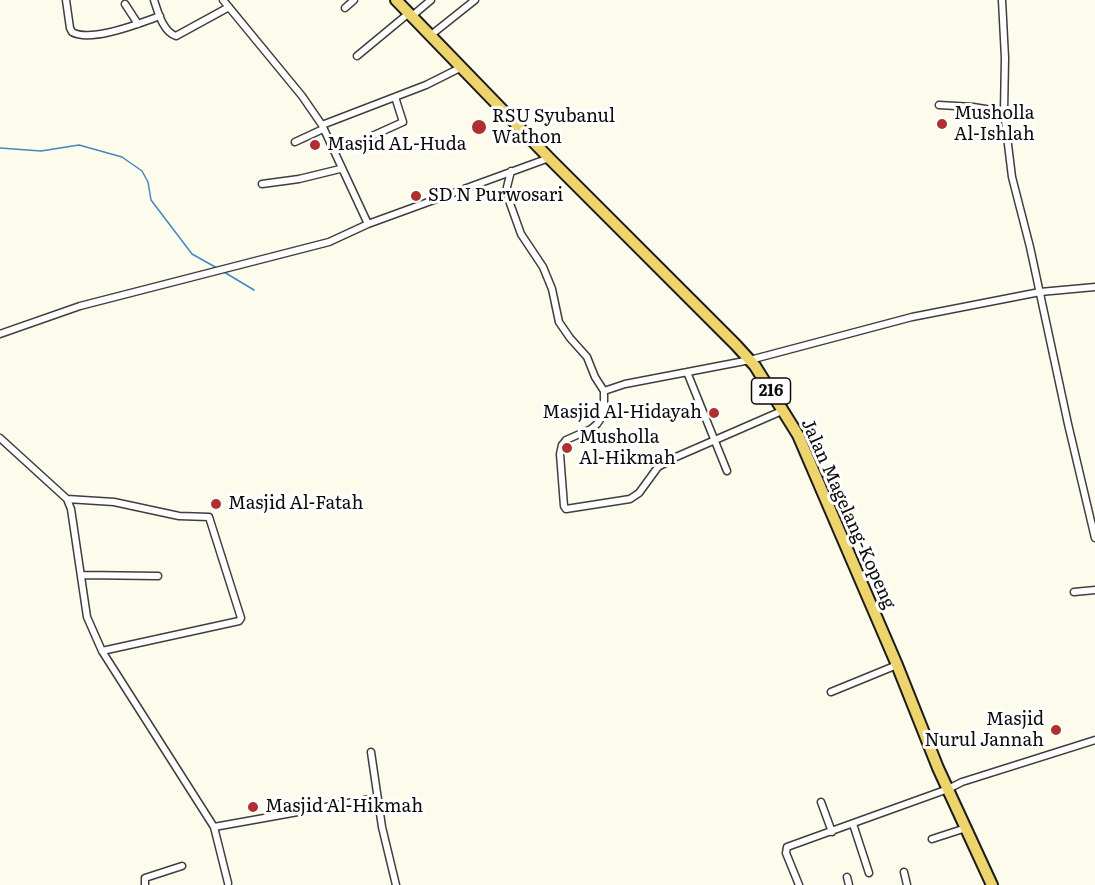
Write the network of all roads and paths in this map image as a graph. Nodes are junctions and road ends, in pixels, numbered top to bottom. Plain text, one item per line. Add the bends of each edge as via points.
1 (66, 0) edge
2 (154, 0) edge
3 (224, 0) edge
4 (354, 0) edge
5 (396, 0) edge
6 (431, 0) edge
7 (475, 0) edge
8 (1002, 0) edge
9 (125, 4) dead end
10 (229, 7) junction
11 (345, 8) dead end
12 (410, 15) junction
13 (160, 16) junction
14 (138, 24) junction
15 (431, 35) junction
16 (357, 56) dead end
17 (462, 67) junction
18 (394, 97) junction
19 (939, 105) dead end
20 (1004, 112) junction
21 (323, 127) junction
22 (372, 136) dead end
23 (295, 142) dead end
24 (549, 158) junction
25 (340, 168) junction
26 (511, 171) junction
27 (262, 184) dead end
28 (368, 224) junction
29 (1095, 287) edge
30 (1040, 292) junction
31 (0, 334) edge
32 (750, 360) junction
33 (687, 372) junction
34 (604, 391) junction
35 (783, 410) junction
36 (0, 438) edge
37 (714, 441) junction
38 (727, 471) dead end
39 (67, 499) junction
40 (1095, 538) edge
41 (81, 575) junction
42 (158, 576) dead end
43 (1095, 590) edge
44 (1074, 592) dead end
45 (102, 651) junction
46 (897, 665) junction
47 (831, 692) dead end
48 (1095, 740) edge
49 (371, 752) dead end
50 (948, 789) junction
51 (376, 798) junction
52 (821, 802) dead end
53 (853, 824) junction
54 (214, 827) junction
55 (966, 828) junction
56 (832, 832) junction
57 (932, 839) dead end
58 (182, 866) dead end
59 (904, 872) dead end
60 (869, 873) dead end
61 (847, 877) dead end
62 (228, 883) dead end
63 (145, 885) edge
64 (396, 885) edge
65 (799, 885) edge
66 (849, 885) edge
67 (907, 885) edge
68 (992, 885) edge

1 - 14 street via 70,28 75,34 113,32
2 - 13 street
3 - 10 street
4 - 11 street
5 - 12 main road, Jalan Magelang-Kopeng / 216
6 - 12 street
7 - 15 street
8 - 20 street
9 - 14 street
10 - 13 street via 176,36
10 - 21 street
12 - 15 main road, Jalan Magelang-Kopeng / 216
12 - 16 street
13 - 14 street
15 - 17 main road, Jalan Magelang-Kopeng / 216
17 - 18 street
17 - 24 main road, Jalan Magelang-Kopeng / 216
18 - 21 street
18 - 22 street via 403,122
19 - 20 street
20 - 30 street via 1012,177
21 - 23 street
21 - 25 street
24 - 26 street
24 - 32 main road, Jalan Magelang-Kopeng / 216
25 - 27 street
25 - 28 street
26 - 28 street
26 - 34 street via 507,195 521,234 543,267 559,322 587,357
28 - 31 street via 329,242 80,306
29 - 30 street
30 - 32 street via 912,317
30 - 40 street
32 - 33 street
32 - 35 main road, Jalan Magelang-Kopeng / 216
33 - 34 street
33 - 37 street
34 - 37 street via 604,414 597,424 562,445 566,509 630,499 658,467
35 - 37 street
35 - 46 main road, Jalan Magelang-Kopeng / 216 via 798,435
36 - 39 street
37 - 38 street
39 - 41 street
39 - 45 street via 114,502 179,516 209,518 241,618
41 - 42 street
41 - 45 street via 87,617
43 - 44 street
45 - 54 street
46 - 47 street
46 - 50 main road, Jalan Magelang-Kopeng / 216
48 - 50 street
49 - 51 street
50 - 53 street
50 - 55 main road, Jalan Magelang-Kopeng / 216
51 - 54 street
51 - 64 street
52 - 56 street
53 - 56 street
53 - 60 street
54 - 62 street
55 - 57 street
55 - 68 main road, Jalan Magelang-Kopeng / 216
56 - 65 street via 785,848
58 - 63 street via 145,878
59 - 67 street
61 - 66 street

